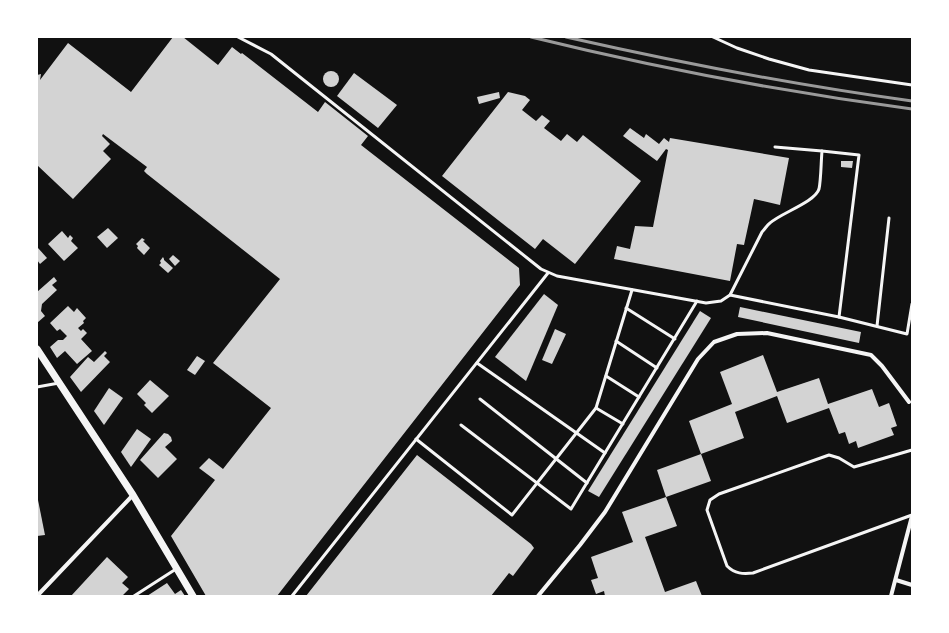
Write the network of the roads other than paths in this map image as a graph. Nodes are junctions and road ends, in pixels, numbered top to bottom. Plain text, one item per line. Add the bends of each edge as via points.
1 (238, 37) edge
2 (713, 37) edge
3 (912, 85) edge
4 (775, 147) dead end
5 (822, 151) junction
6 (889, 218) dead end
7 (548, 273) junction
8 (632, 290) junction
9 (730, 295) junction
10 (697, 301) junction
11 (912, 304) edge
12 (626, 308) junction
13 (839, 317) junction
14 (877, 326) junction
15 (675, 339) junction
16 (616, 341) junction
17 (37, 349) edge
18 (477, 363) junction
19 (657, 368) junction
20 (606, 376) junction
21 (59, 383) junction
22 (37, 386) edge
23 (639, 397) junction
24 (480, 399) dead end
25 (909, 402) dead end
26 (596, 408) junction
27 (623, 424) junction
28 (461, 426) dead end
29 (577, 433) junction
30 (416, 439) junction
31 (912, 450) edge
32 (605, 453) junction
33 (556, 459) junction
34 (587, 483) junction
35 (537, 484) junction
36 (133, 495) junction
37 (912, 516) edge
38 (177, 569) junction
39 (896, 580) junction
40 (912, 585) edge
41 (37, 596) edge
42 (134, 596) edge
43 (193, 596) edge
44 (292, 596) edge
45 (538, 596) edge
46 (891, 596) edge

1 - 7 lane via 271,54
2 - 3 lane via 737,48 809,70
4 - 5 lane
5 - 9 lane via 818,189 815,195 769,223
5 - 13 lane via 859,155
6 - 14 lane
7 - 8 lane
7 - 18 lane
8 - 10 lane
8 - 12 lane
9 - 10 lane via 721,301
9 - 13 lane
10 - 15 lane
11 - 14 lane via 907,334
12 - 15 lane
12 - 16 lane
13 - 14 lane
15 - 19 lane
16 - 19 lane
16 - 20 lane
17 - 21 street
18 - 29 lane
18 - 30 lane
19 - 23 lane
20 - 23 lane
20 - 26 lane
21 - 22 lane
21 - 36 street
23 - 27 lane
24 - 33 lane
25 - 45 street via 871,355 767,333 737,334 714,342 698,359 605,512
26 - 27 lane
26 - 29 lane
27 - 32 lane
28 - 35 lane
29 - 32 lane
29 - 33 lane
30 - 35 lane via 512,515
30 - 44 lane
31 - 37 lane via 854,467 829,455 719,494 710,500 706,510 727,566 732,571 743,574 753,573
32 - 34 lane
33 - 34 lane
33 - 35 lane
34 - 35 lane via 571,509
36 - 38 street
36 - 41 street
37 - 39 street
38 - 42 lane
38 - 43 street
39 - 40 street
39 - 46 street

